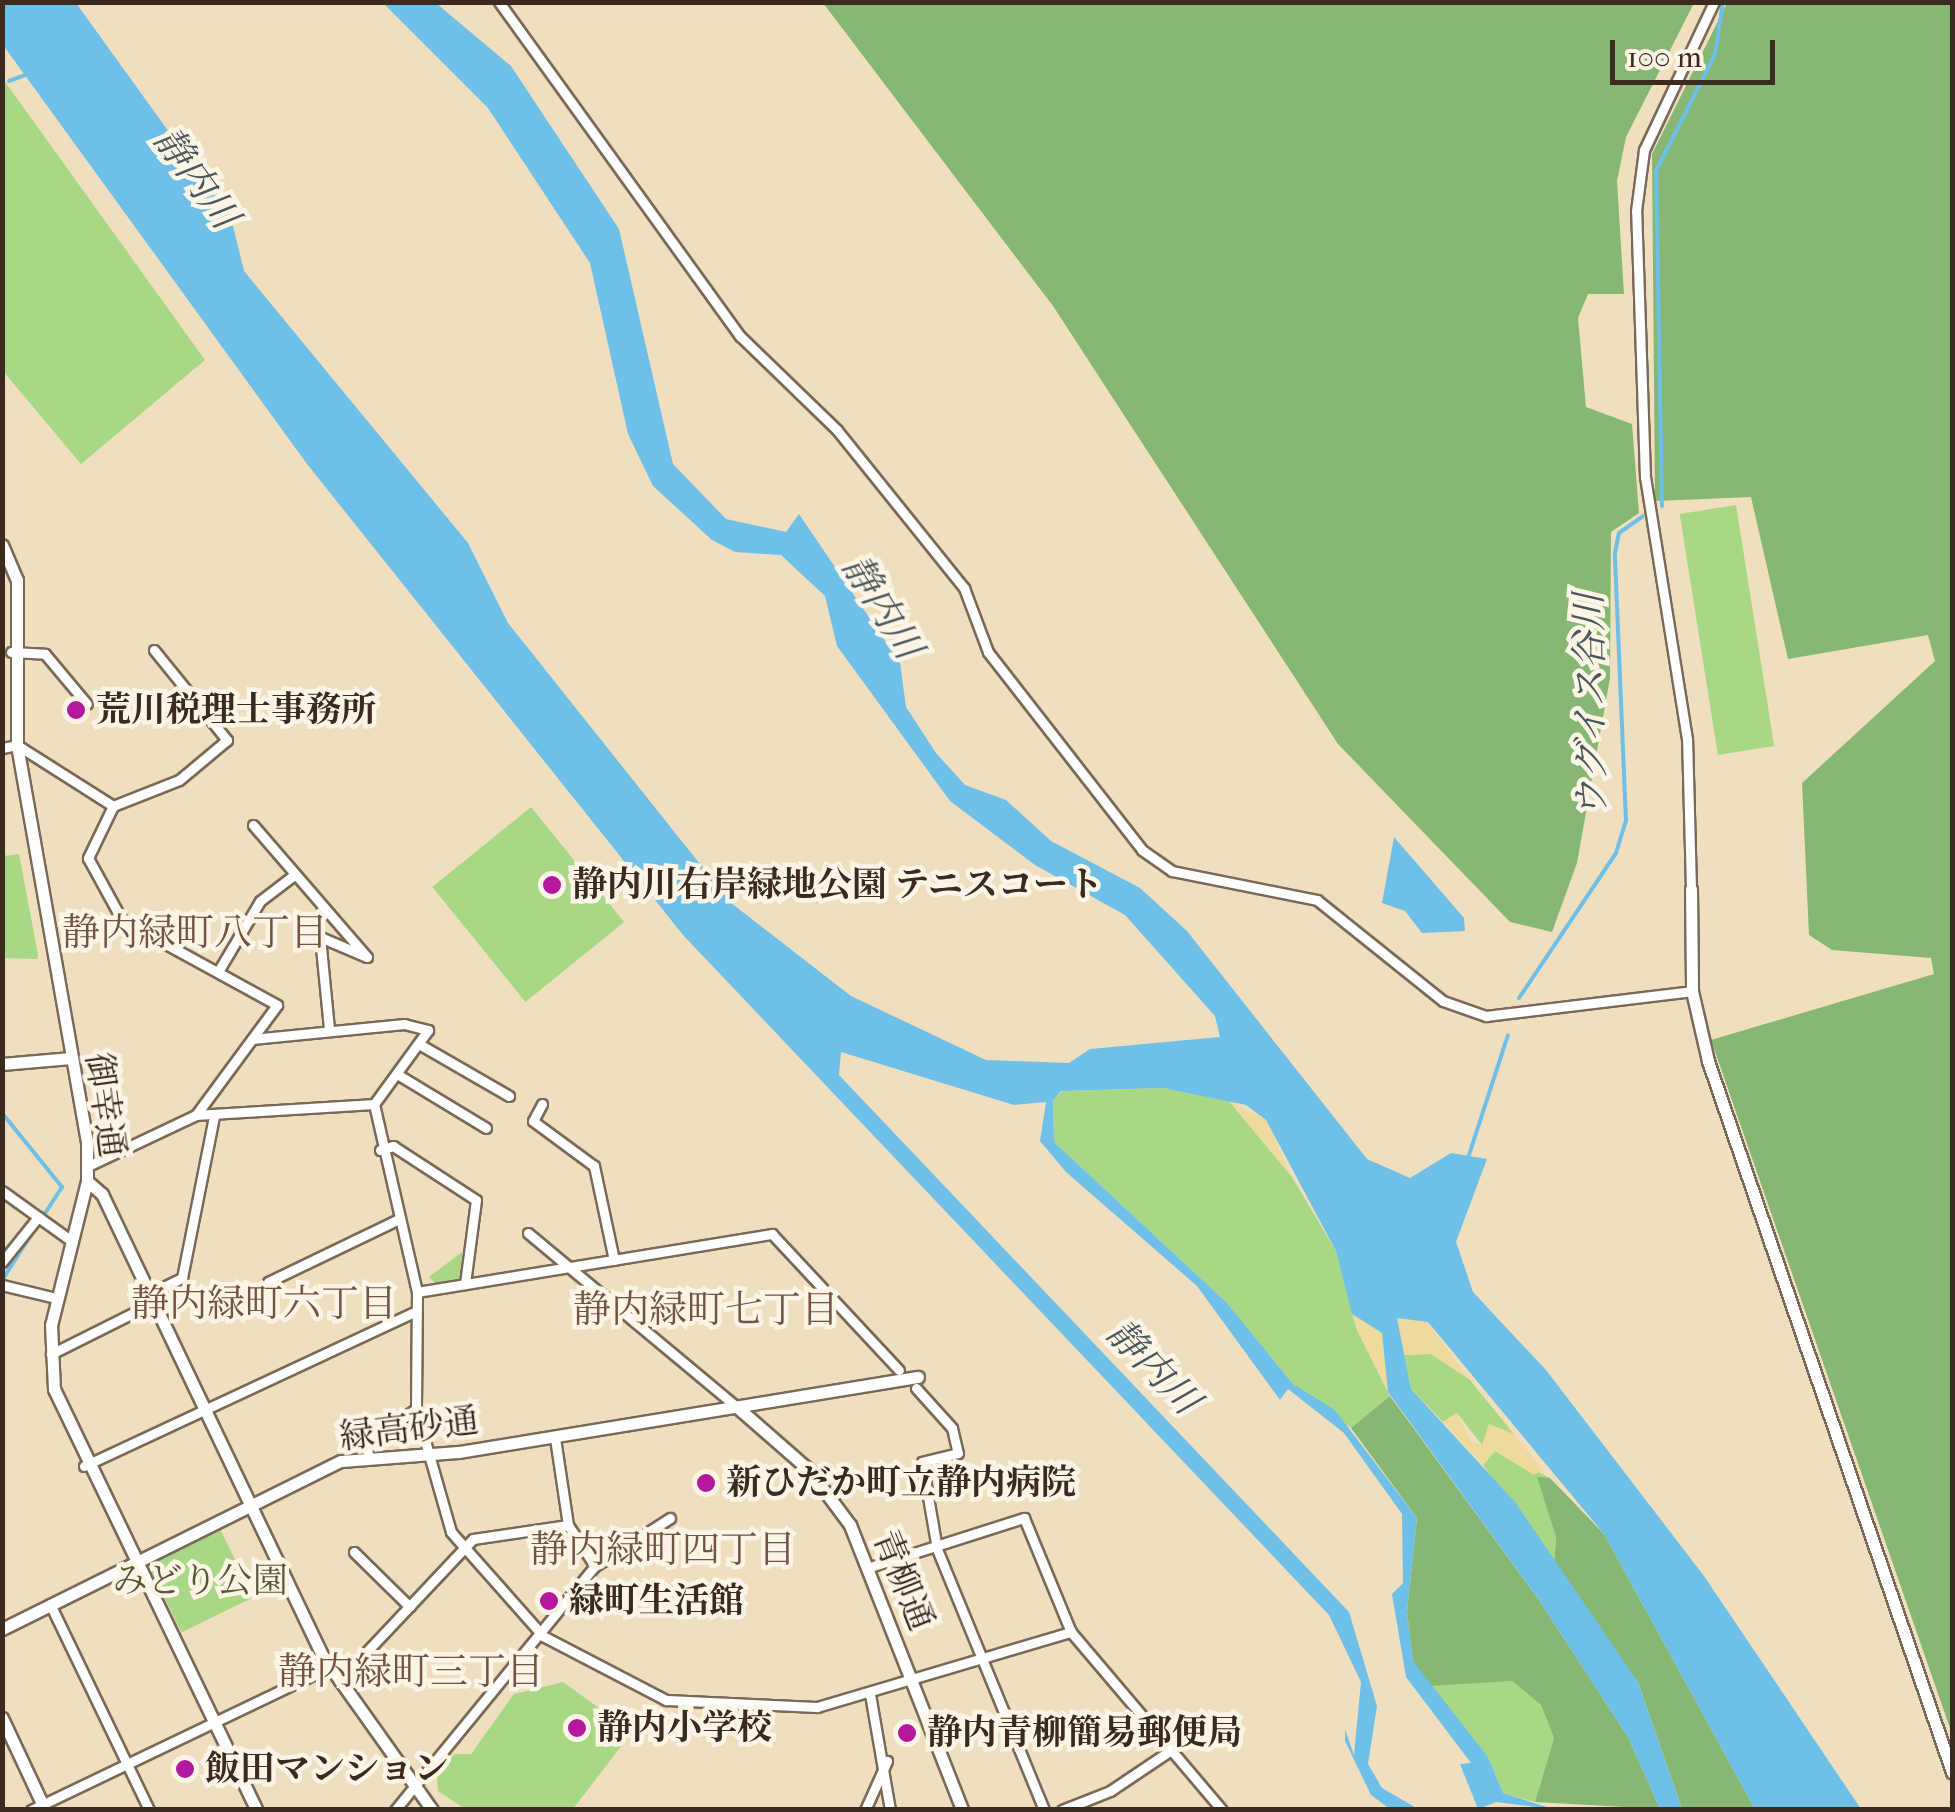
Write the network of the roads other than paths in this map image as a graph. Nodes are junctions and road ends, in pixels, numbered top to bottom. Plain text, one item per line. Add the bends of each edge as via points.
1 (498, 2) edge
2 (1714, 2) edge
3 (2, 545) edge
4 (154, 650) dead end
5 (11, 652) junction
6 (87, 704) dead end
7 (16, 745) junction
8 (2, 748) edge
9 (112, 806) junction
10 (253, 825) dead end
11 (294, 874) junction
12 (1691, 889) joint
13 (219, 970) junction
14 (1692, 990) junction
15 (329, 1029) junction
16 (252, 1038) junction
17 (418, 1044) junction
18 (72, 1058) junction
19 (2, 1064) edge
20 (397, 1074) junction
21 (509, 1096) dead end
22 (374, 1104) junction
23 (542, 1104) dead end
24 (196, 1115) junction
25 (214, 1116) junction
26 (486, 1128) dead end
27 (380, 1150) junction
28 (88, 1166) junction
29 (87, 1181) junction
30 (2, 1191) edge
31 (399, 1219) junction
32 (42, 1220) junction
33 (528, 1233) dead end
34 (73, 1242) junction
35 (614, 1260) junction
36 (2, 1262) edge
37 (560, 1268) junction
38 (268, 1282) dead end
39 (466, 1284) junction
40 (2, 1285) edge
41 (418, 1292) junction
42 (56, 1298) junction
43 (151, 1299) junction
44 (415, 1312) junction
45 (50, 1354) junction
46 (900, 1370) dead end
47 (917, 1383) joint
48 (202, 1407) junction
49 (737, 1407) junction
50 (416, 1409) junction
51 (555, 1438) junction
52 (426, 1454) junction
53 (368, 1457) junction
54 (84, 1466) junction
55 (246, 1503) junction
56 (670, 1518) dead end
57 (568, 1524) junction
58 (937, 1549) junction
59 (462, 1551) junction
60 (354, 1552) dead end
61 (132, 1560) junction
62 (595, 1566) junction
63 (870, 1567) junction
64 (50, 1604) junction
65 (410, 1606) junction
66 (2, 1630) edge
67 (1072, 1632) junction
68 (543, 1636) junction
69 (983, 1661) junction
70 (329, 1667) junction
71 (913, 1680) junction
72 (339, 1681) junction
73 (870, 1694) junction
74 (2, 1718) edge
75 (212, 1722) junction
76 (1168, 1752) junction
77 (888, 1758) junction
78 (126, 1763) junction
79 (1952, 1772) edge
80 (412, 1791) junction
81 (40, 1808) edge
82 (149, 1810) edge
83 (257, 1810) edge
84 (394, 1810) edge
85 (432, 1810) edge
86 (864, 1810) edge
87 (890, 1810) edge
88 (962, 1810) edge
89 (1044, 1810) edge
90 (1062, 1810) edge
91 (1222, 1810) edge

1 - 14 street via 740,336 837,430 964,588 988,652 1142,850 1172,871 1318,900 1415,982 1486,1016
2 - 12 street via 1644,150 1636,212 1645,477 1687,739
3 - 5 street, 御幸通 via 17,580
4 - 9 street via 227,740 179,780
5 - 6 street via 45,654
5 - 7 street, 御幸通
7 - 8 street
7 - 9 street
7 - 18 street, 御幸通
9 - 13 street via 88,858 122,920
10 - 11 street
11 - 13 street via 260,901
11 - 15 street via 367,957 320,937
12 - 14 street
13 - 16 street via 277,1005
14 - 79 street via 1758,1224
15 - 16 street
15 - 17 street via 404,1024 428,1030
16 - 24 street
17 - 20 street
17 - 21 street
18 - 19 street
18 - 28 street, 御幸通
20 - 22 street
20 - 26 street
22 - 25 street
22 - 27 street
23 - 35 street via 533,1121 594,1166
24 - 25 street
24 - 28 street
25 - 43 street via 182,1278
27 - 31 street
27 - 39 street via 393,1146 476,1200
28 - 29 street, 御幸通
29 - 34 street, 御幸通
29 - 43 street
30 - 32 street
31 - 38 street
31 - 41 street
32 - 34 street
32 - 36 street
33 - 37 street
34 - 42 street, 御幸通
35 - 37 street
35 - 46 street via 772,1234
37 - 39 street
37 - 49 street
39 - 41 street
40 - 42 street
41 - 44 street
42 - 45 street, 御幸通
43 - 45 street
43 - 48 street
44 - 48 street
44 - 50 street
45 - 54 street, 御幸通 via 58,1403
47 - 49 street, 緑高砂通
47 - 58 street via 952,1428 958,1453 922,1462
48 - 54 street
48 - 55 street
49 - 51 street, 緑高砂通
49 - 63 street, 青柳通 via 808,1470
50 - 52 street
50 - 53 street via 367,1443
51 - 52 street, 緑高砂通
51 - 57 street
52 - 53 street, 緑高砂通
52 - 59 street
53 - 55 street, 緑高砂通
54 - 61 street, 御幸通
55 - 61 street, 緑高砂通
55 - 70 street
56 - 62 street
57 - 59 street via 473,1539
57 - 62 street
58 - 63 street
58 - 67 street via 1024,1518
58 - 69 street
59 - 65 street
59 - 68 street
60 - 65 street
61 - 64 street, 緑高砂通
61 - 75 street, 御幸通
62 - 68 street
63 - 71 street, 青柳通
64 - 66 street, 緑高砂通
64 - 78 street
65 - 72 street
67 - 69 street
67 - 76 street
68 - 73 street via 624,1684 690,1704 817,1707
68 - 80 street
69 - 71 street
69 - 89 street
70 - 72 street
70 - 75 street
71 - 73 street
71 - 88 street, 青柳通
72 - 80 street
73 - 77 street
74 - 81 street
75 - 78 street
75 - 83 street, 御幸通
76 - 90 street via 1110,1791
76 - 91 street
77 - 86 street
77 - 87 street
78 - 81 street
78 - 82 street
80 - 84 street
80 - 85 street

